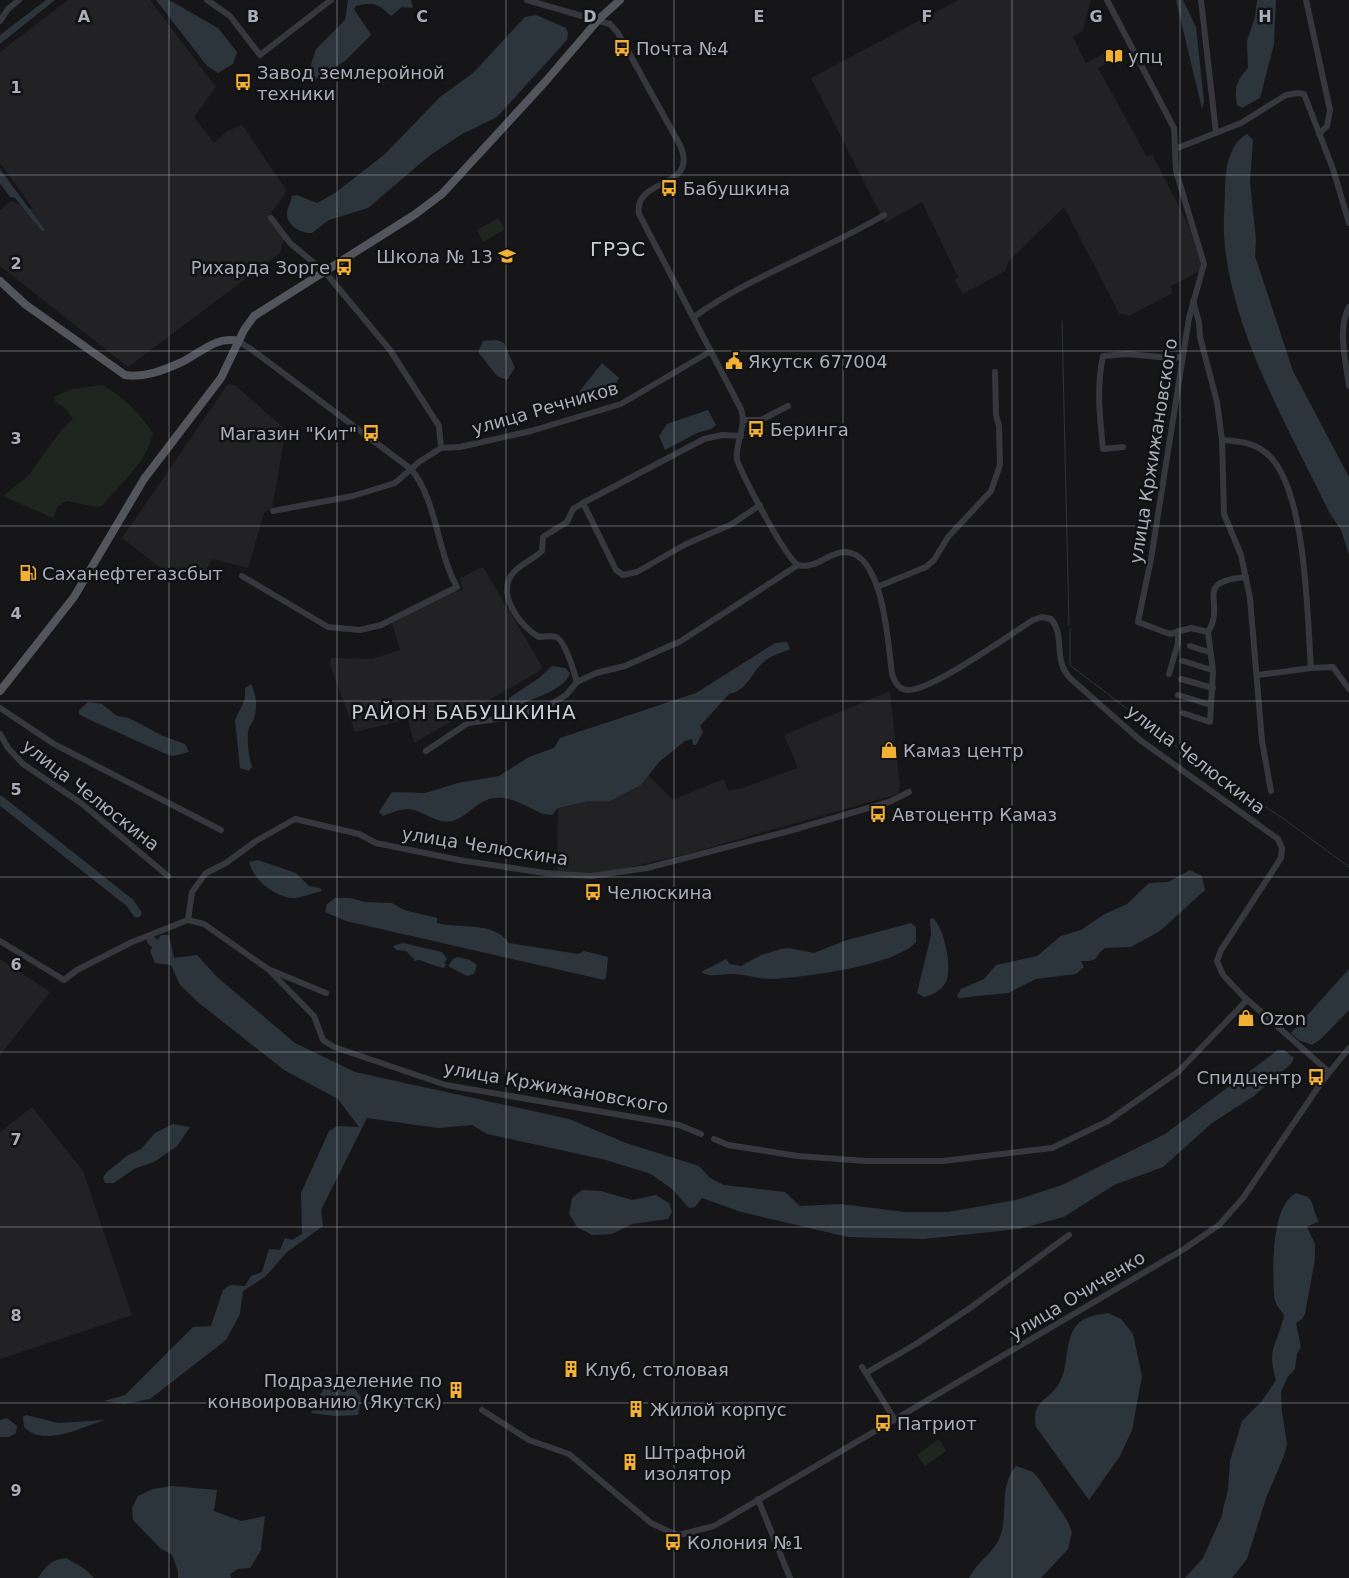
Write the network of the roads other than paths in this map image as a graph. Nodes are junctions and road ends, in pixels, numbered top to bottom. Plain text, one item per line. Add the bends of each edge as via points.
1 (19, 0) edge
2 (207, 0) edge
3 (330, 0) edge
4 (529, 0) edge
5 (620, 0) edge
6 (1107, 0) edge
7 (1201, 0) edge
8 (1306, 0) edge
9 (599, 19) junction
10 (0, 21) edge
11 (1216, 133) junction
12 (1319, 134) junction
13 (1175, 149) junction
14 (884, 215) dead end
15 (270, 218) dead end
16 (1349, 223) edge
17 (325, 272) junction
18 (0, 281) edge
19 (1193, 300) junction
20 (1349, 307) edge
21 (694, 317) junction
22 (238, 341) junction
23 (711, 351) junction
24 (1182, 357) junction
25 (995, 372) dead end
26 (1349, 386) edge
27 (788, 406) dead end
28 (744, 420) junction
29 (741, 436) junction
30 (1222, 440) junction
31 (1123, 447) dead end
32 (441, 448) junction
33 (411, 469) junction
34 (583, 503) junction
35 (760, 505) junction
36 (273, 511) dead end
37 (798, 566) junction
38 (242, 576) dead end
39 (1246, 577) junction
40 (878, 587) junction
41 (1178, 631) junction
42 (1208, 632) junction
43 (1190, 646) dead end
44 (1209, 652) junction
45 (1183, 661) dead end
46 (1311, 668) junction
47 (1212, 670) junction
48 (1169, 674) dead end
49 (1258, 675) junction
50 (1181, 678) dead end
51 (577, 682) junction
52 (1213, 688) junction
53 (1349, 689) edge
54 (0, 691) edge
55 (1178, 695) dead end
56 (1212, 705) junction
57 (0, 708) edge
58 (1183, 713) dead end
59 (0, 734) edge
60 (426, 751) dead end
61 (1271, 791) dead end
62 (909, 792) dead end
63 (221, 830) dead end
64 (168, 876) dead end
65 (188, 920) junction
66 (0, 941) edge
67 (268, 969) junction
68 (326, 993) dead end
69 (1247, 1000) junction
70 (1349, 1048) edge
71 (1329, 1072) junction
72 (701, 1134) dead end
73 (714, 1139) dead end
74 (1069, 1235) dead end
75 (482, 1410) dead end
76 (892, 1422) junction
77 (758, 1499) junction
78 (790, 1578) edge

1 - 10 street via 8,8
2 - 3 street via 230,16 260,55
4 - 9 street
5 - 9 main road
6 - 13 street, улица Кржижановского via 1172,124
7 - 11 street
8 - 12 street via 1330,110 1327,126
9 - 17 main road via 442,194
9 - 21 street via 618,33 684,153 684,166 680,172 642,197 638,210
11 - 12 street via 1240,123 1280,98 1298,92 1308,99
11 - 13 street
12 - 16 street via 1334,169
13 - 19 street, улица Кржижановского via 1176,171 1204,264
14 - 21 street via 712,304
15 - 17 street via 290,243
17 - 22 main road via 254,316
17 - 32 street via 401,365 438,426
18 - 22 main road via 26,305 125,376 156,372 182,362 219,340
19 - 24 street, улица Кржижановского
19 - 30 street, улица Кржижановского via 1215,389
20 - 26 street via 1343,330
21 - 23 street
22 - 33 street
22 - 54 main road via 221,378 144,479 74,597
23 - 28 street
23 - 32 street, улица Речников via 621,404 531,431 460,447
24 - 31 street via 1103,356 1099,375 1103,449
24 - 41 street, улица Кржижановского via 1151,559 1138,622 1170,634
25 - 40 street via 1000,465 991,491 948,537 934,560
27 - 28 street via 761,420
28 - 29 street
29 - 34 street via 722,435 704,439
29 - 35 street via 737,460
30 - 39 street, улица Кржижановского via 1224,514 1241,555
30 - 46 street via 1247,442 1266,452 1286,484 1299,528
32 - 33 street, улица Речников
33 - 36 street, улица Речников via 395,483 363,494
33 - 38 street via 424,492 448,570 457,587 381,625 360,630 328,627
34 - 35 street via 616,570 623,575 637,572 686,544 732,524
34 - 51 street via 574,509 567,522 543,537 542,551 516,570 507,586 508,598 518,619 536,635 559,639 571,661
35 - 37 street via 790,558
37 - 40 street, улица Челюскина via 812,566 842,552 852,554 865,563
37 - 51 street, улица Челюскина via 681,641 625,666 596,673
39 - 42 street via 1224,579 1214,588 1215,617
39 - 49 street, улица Кржижановского
40 - 69 street, улица Челюскина via 892,674 900,687 913,690 942,678 1033,620 1051,619 1058,632 1061,666 1070,678 1140,740 1278,839 1282,848 1281,858 1217,961 1223,975
41 - 42 street via 1191,628
41 - 48 street
42 - 44 street
43 - 44 street
44 - 47 street
45 - 47 street
46 - 49 street
46 - 53 street via 1333,667
47 - 52 street
49 - 61 street, улица Кржижановского via 1262,741
50 - 52 street
51 - 60 street, улица Челюскина via 566,695 547,706 468,724
52 - 56 street
55 - 56 street
56 - 58 street via 1210,722
57 - 63 street, улица Челюскина via 50,742
59 - 64 street, улица Челюскина via 23,764 81,803
62 - 65 street, улица Челюскина via 889,802 789,831 647,868 591,876 545,873 459,860 376,843 359,834 295,819 226,863 206,872 192,892
65 - 66 street via 109,953 64,980
65 - 67 street, улица Кржижановского via 204,924
67 - 68 street, улица Кржижановского
67 - 72 street, улица Кржижановского via 314,1016 323,1040 334,1047 446,1085 679,1125
69 - 71 street
69 - 73 street via 1179,1071 1108,1121 1052,1148 943,1161 866,1160 798,1156 728,1145
70 - 71 street, улица Очиченко
71 - 76 street, улица Очиченко via 1243,1198 1219,1225
74 - 76 street via 916,1344 864,1370
75 - 77 street, улица Очиченко via 529,1440 569,1454 651,1523 679,1535 714,1526
76 - 77 street, улица Очиченко
77 - 78 street

